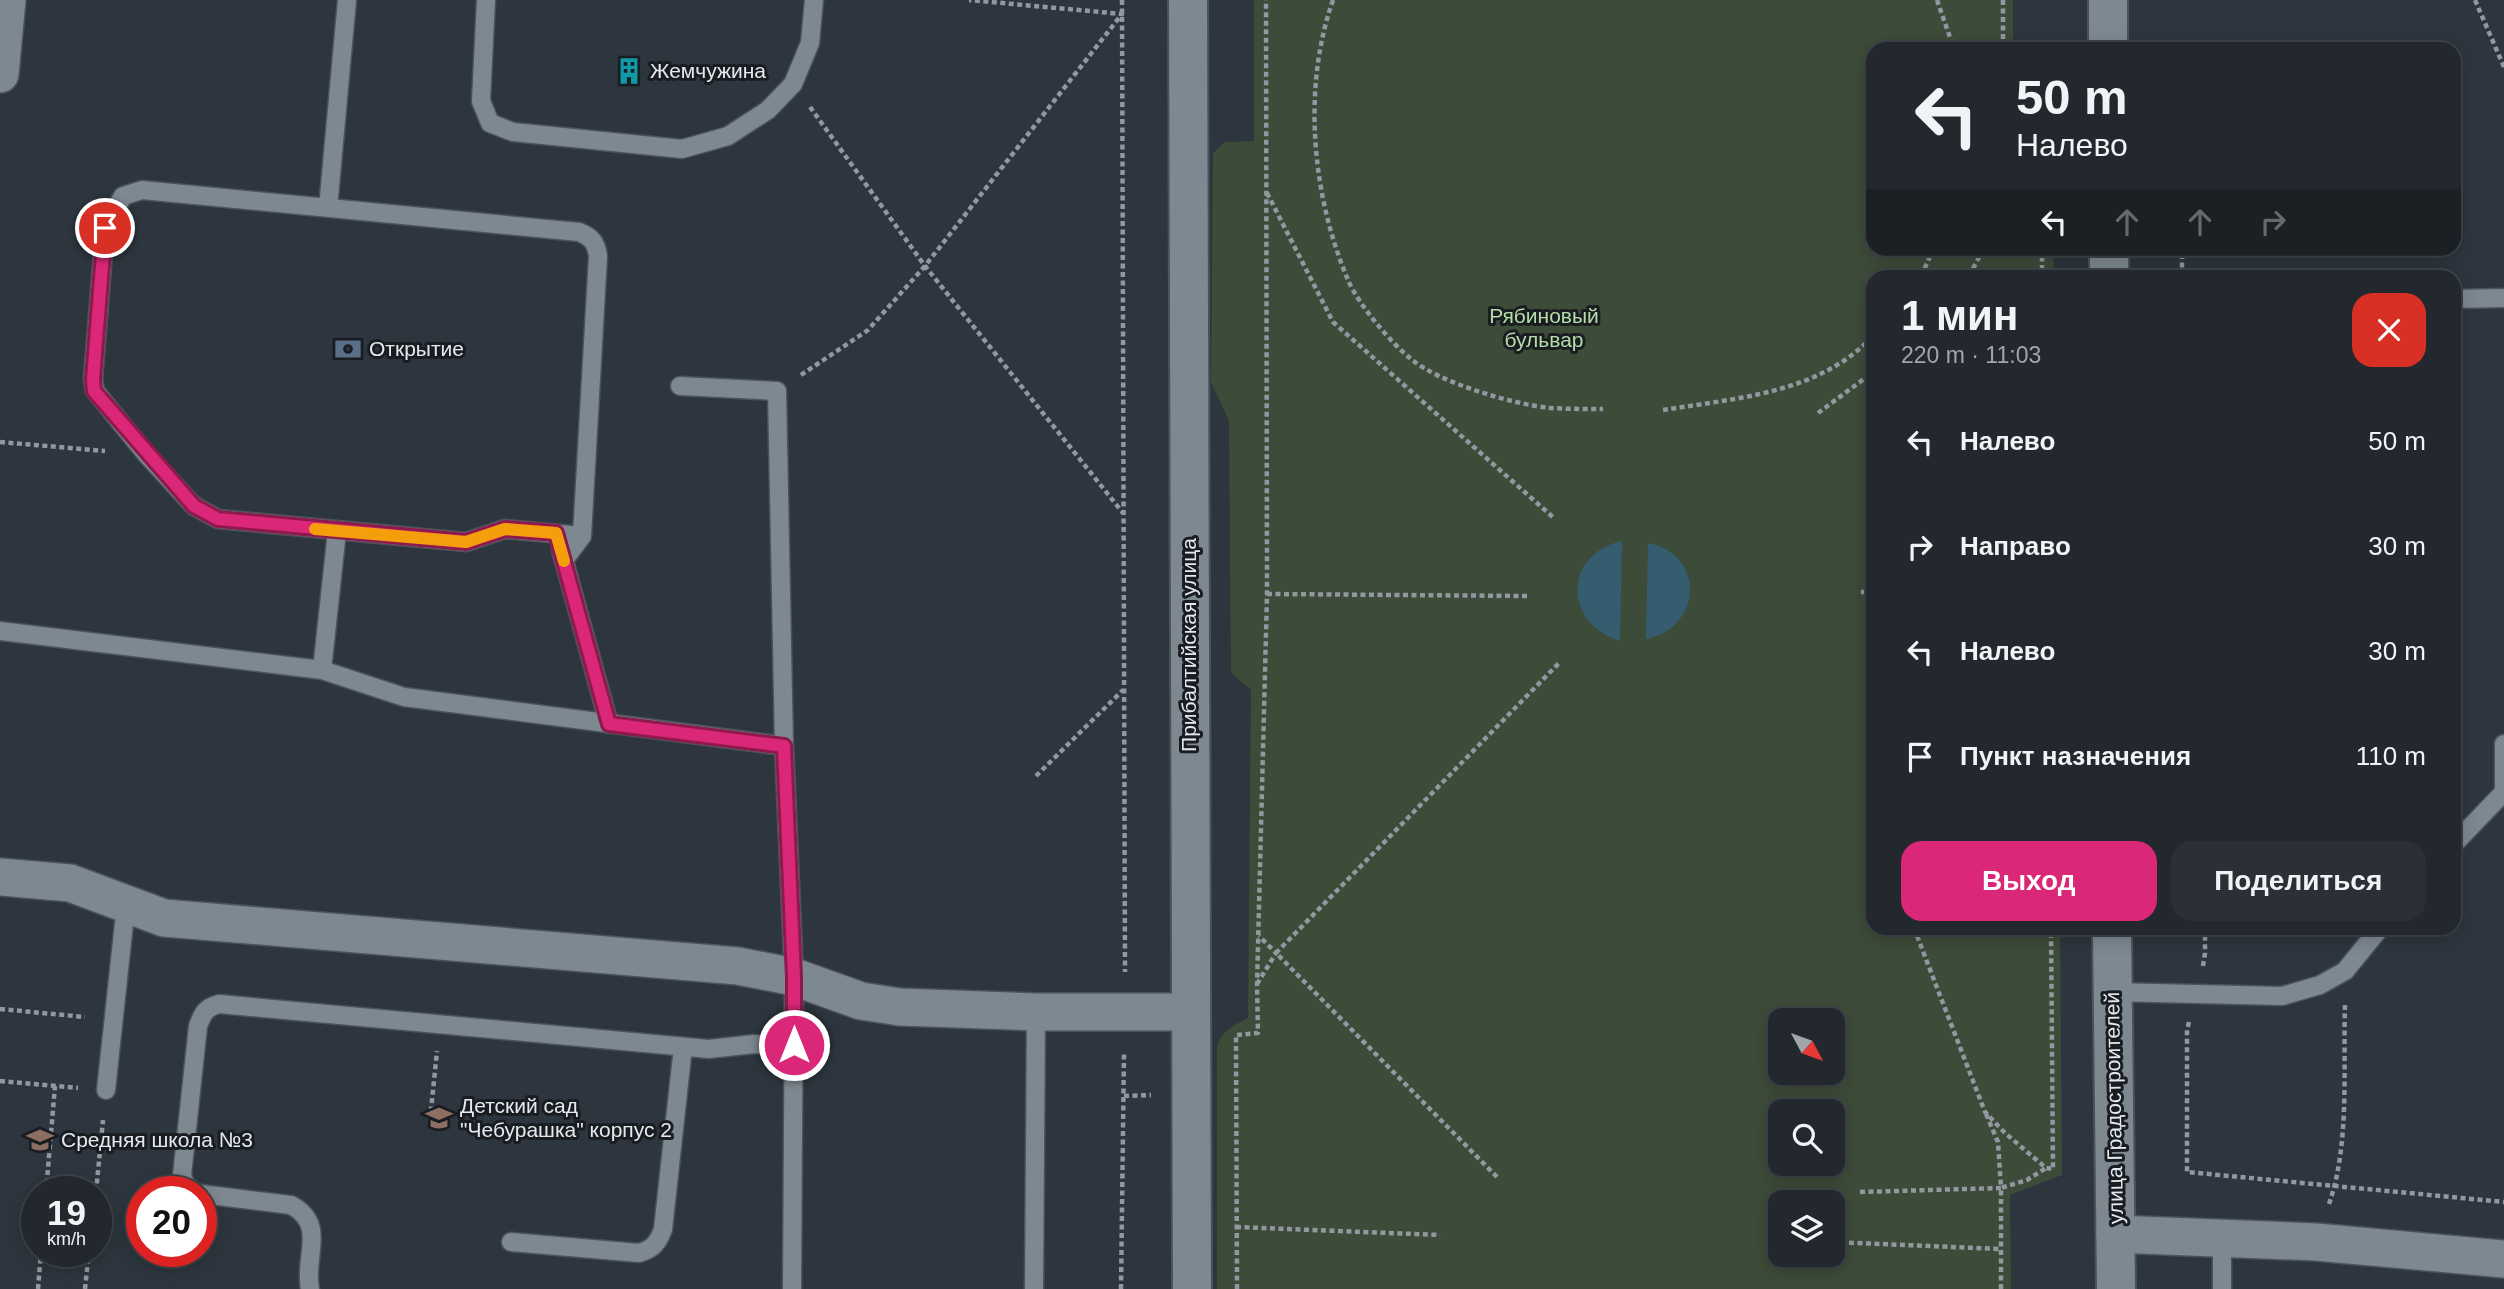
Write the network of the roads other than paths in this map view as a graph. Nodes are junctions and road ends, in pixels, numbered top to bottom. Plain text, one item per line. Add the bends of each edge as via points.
1 (7, 0) edge
2 (347, 0) edge
3 (486, 0) edge
4 (814, 0) edge
5 (1188, 0) edge
6 (2108, 0) edge
7 (2108, 42) edge
8 (0, 74) edge
9 (328, 208) junction
10 (2504, 298) edge
11 (2461, 299) edge
12 (680, 386) dead end
13 (337, 531) junction
14 (556, 533) junction
15 (582, 536) junction
16 (564, 560) junction
17 (0, 631) edge
18 (322, 670) junction
19 (609, 724) junction
20 (2504, 744) edge
21 (784, 746) junction
22 (2504, 792) edge
23 (2461, 837) edge
24 (0, 877) edge
25 (126, 905) junction
26 (2112, 935) edge
27 (2374, 935) edge
28 (794, 977) junction
29 (2112, 992) junction
30 (1036, 1012) junction
31 (1190, 1012) junction
32 (794, 1045) junction
33 (683, 1047) junction
34 (106, 1090) road end
35 (182, 1176) edge
36 (217, 1196) edge
37 (2115, 1234) junction
38 (2222, 1237) junction
39 (511, 1242) dead end
40 (2504, 1259) edge
41 (310, 1289) edge
42 (792, 1289) edge
43 (1034, 1289) edge
44 (1192, 1289) edge
45 (2116, 1289) edge
46 (2222, 1289) edge

1 - 8 street
2 - 9 lane
3 - 4 lane via 481,101 490,122 513,132 682,149 728,136 768,110 793,84 810,43
5 - 31 street, Прибалтийская улица
6 - 7 street
9 - 13 lane via 142,190 123,196 105,228 93,379 101,400 194,506 218,519
9 - 15 lane via 579,232 597,246
10 - 11 lane
12 - 21 lane via 777,391
13 - 14 lane via 466,542 505,529
13 - 18 lane
14 - 15 lane
14 - 16 lane
15 - 16 lane
16 - 19 lane
17 - 18 lane
18 - 19 lane via 404,697
19 - 21 lane
20 - 22 lane
21 - 28 lane
22 - 23 lane
24 - 25 street via 70,883
25 - 28 street via 164,918 738,966
25 - 34 lane
26 - 29 street, улица Градостроителей
27 - 29 lane via 2345,971 2320,985 2282,996
28 - 30 street via 861,1001 900,1007
28 - 32 lane
29 - 37 street, улица Градостроителей
30 - 31 street
30 - 43 lane
31 - 44 street, Прибалтийская улица
32 - 33 lane
32 - 42 lane
33 - 35 lane via 219,1004 203,1012 198,1026
33 - 39 lane via 659,1241 639,1253
36 - 41 lane via 300,1210 312,1230
37 - 38 street
37 - 45 street, улица Градостроителей
38 - 40 street
38 - 46 lane

